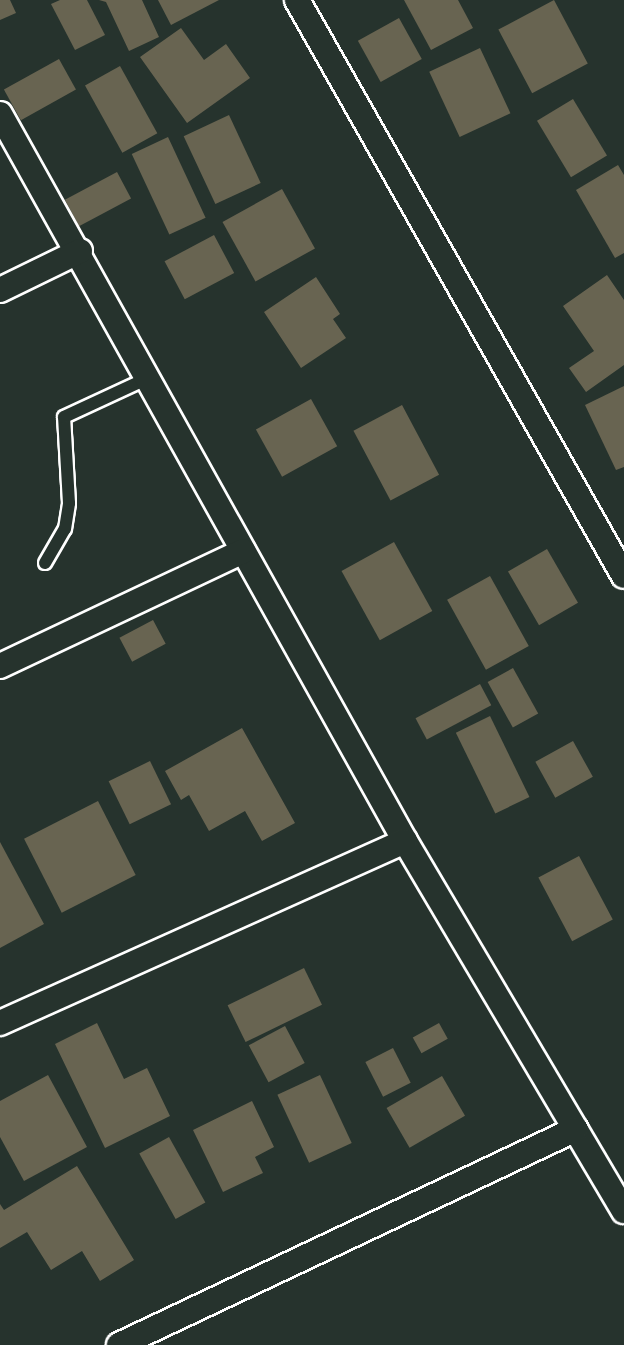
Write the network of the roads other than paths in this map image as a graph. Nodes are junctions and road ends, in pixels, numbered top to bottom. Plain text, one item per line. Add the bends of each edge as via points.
1 (297, 0) edge
2 (0, 114) edge
3 (80, 251) junction
4 (0, 290) edge
5 (150, 377) junction
6 (243, 551) junction
7 (45, 563) dead end
8 (624, 576) edge
9 (0, 666) edge
10 (405, 841) junction
11 (0, 1023) edge
12 (576, 1129) junction
13 (624, 1211) edge
14 (119, 1345) edge

1 - 8 street
2 - 3 street
3 - 4 street
3 - 5 street
5 - 6 street
5 - 7 lane via 64,417 69,503 65,529
6 - 9 street
6 - 10 street
10 - 11 street
10 - 12 street
12 - 13 street
12 - 14 street

